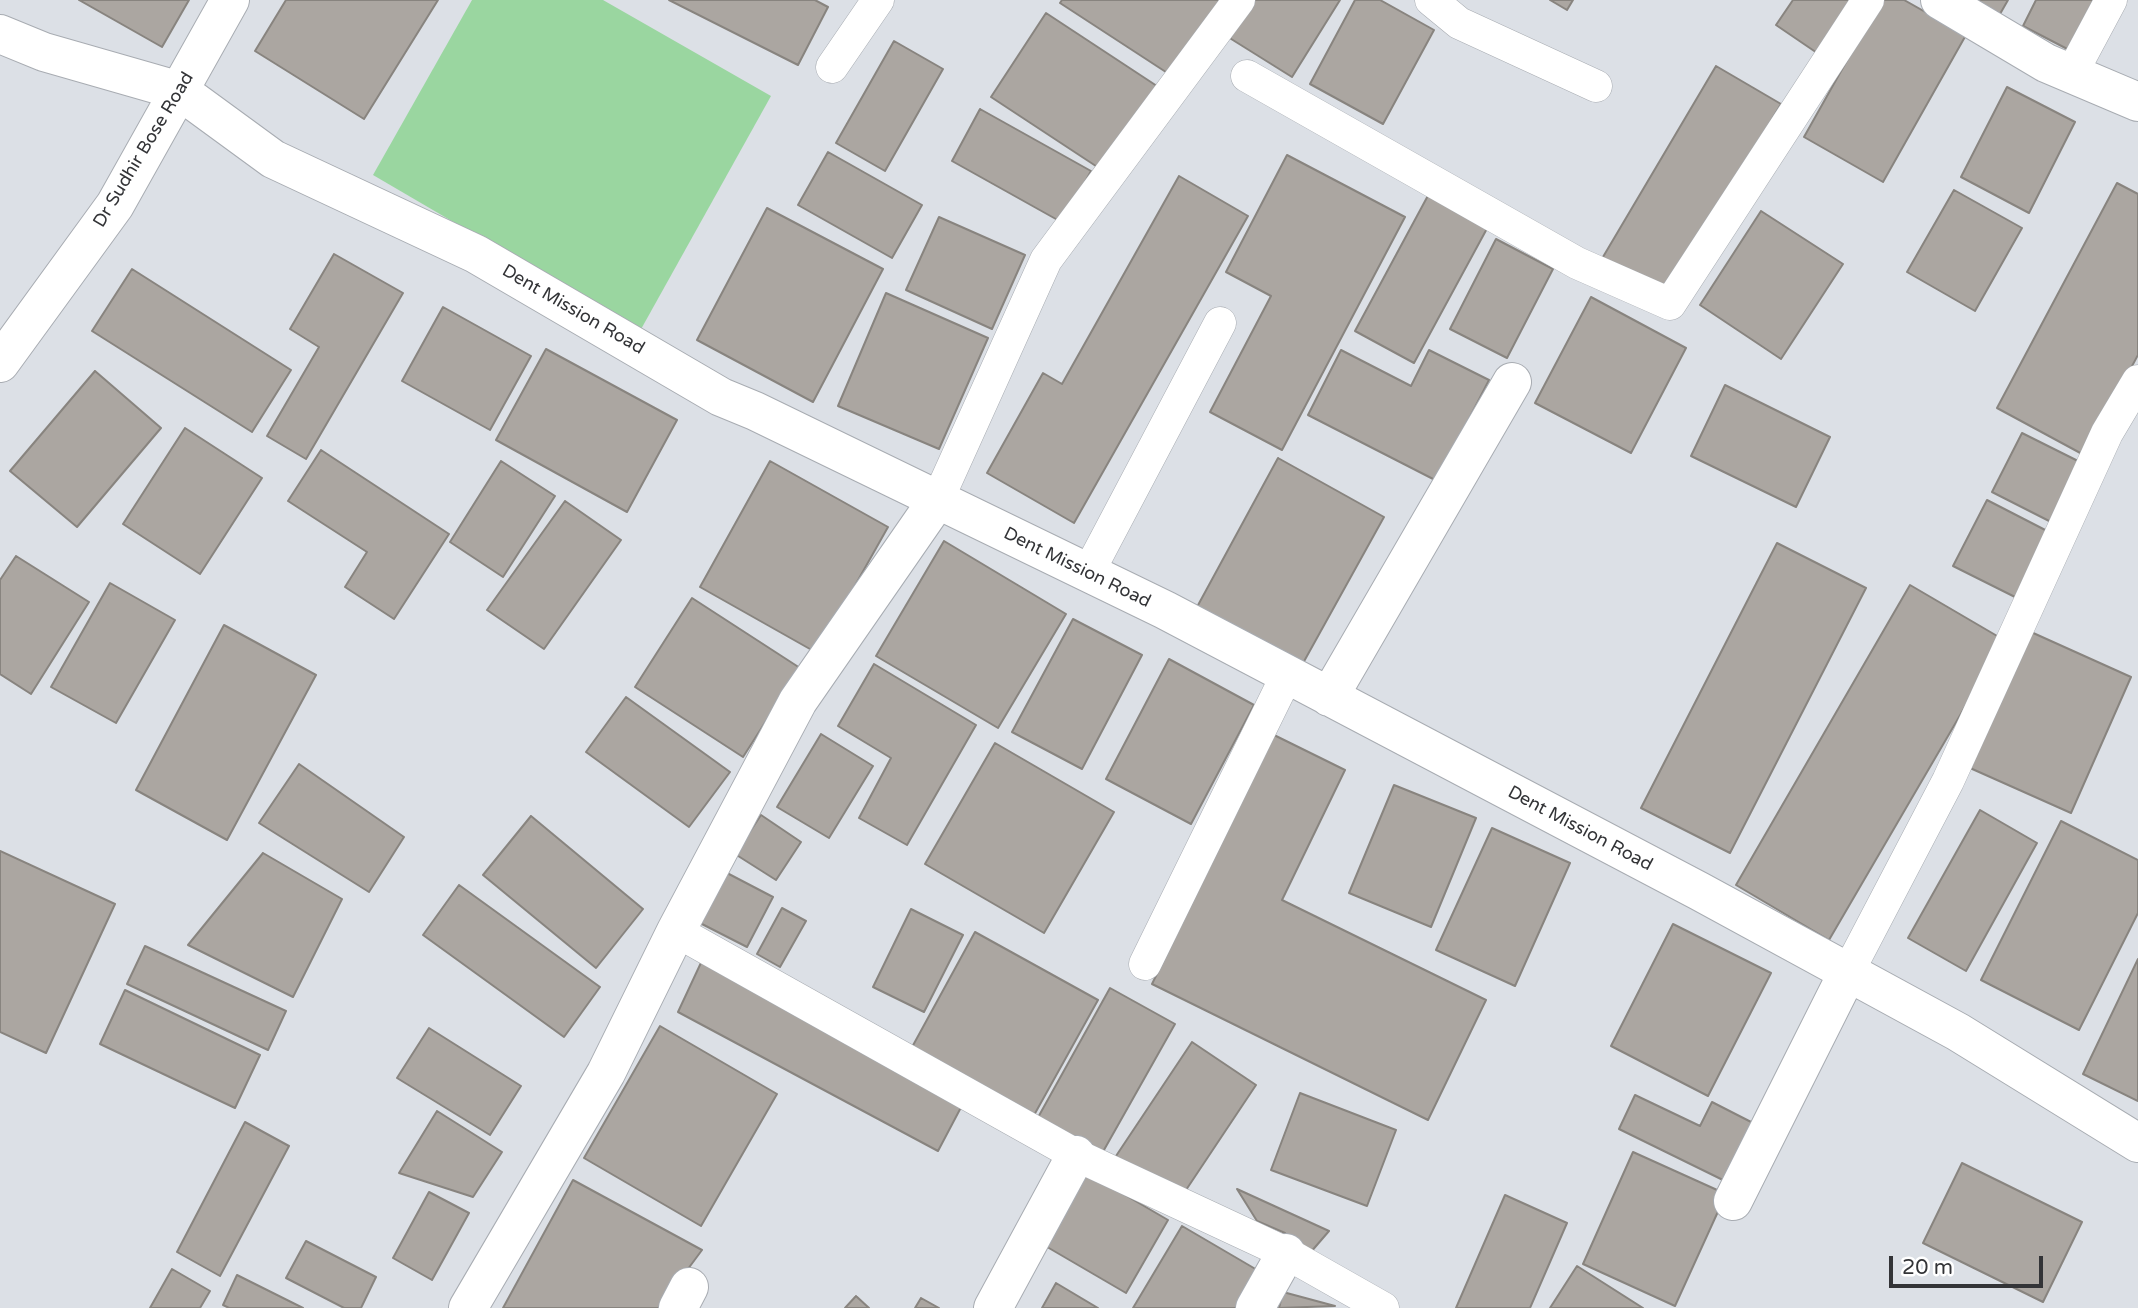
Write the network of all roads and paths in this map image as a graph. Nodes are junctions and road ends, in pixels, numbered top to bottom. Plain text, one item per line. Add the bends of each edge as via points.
1 (230, 0) edge
2 (878, 0) edge
3 (1239, 0) edge
4 (1431, 0) edge
5 (1868, 0) edge
6 (1940, 0) edge
7 (2111, 0) edge
8 (0, 34) edge
9 (832, 67) dead end
10 (2073, 71) junction
11 (1247, 76) dead end
12 (1596, 86) dead end
13 (180, 91) junction
14 (2138, 102) edge
15 (1220, 323) dead end
16 (0, 363) edge
17 (2138, 381) edge
18 (1512, 382) dead end
19 (938, 499) junction
20 (1088, 573) junction
21 (1287, 675) junction
22 (1329, 697) junction
23 (676, 931) junction
24 (1145, 964) dead end
25 (1848, 972) junction
26 (2138, 1143) edge
27 (1076, 1155) junction
28 (1733, 1201) dead end
29 (1286, 1253) junction
30 (468, 1308) edge
31 (993, 1308) edge
32 (1255, 1308) edge
33 (1383, 1308) edge

1 - 13 street, Dr Sudhir Bose Road
2 - 9 lane
3 - 19 lane via 1046,260
4 - 12 lane via 1459,23
5 - 11 lane via 1670,304 1577,263
6 - 10 street via 2046,62
7 - 10 lane
8 - 13 street, Dent Mission Road via 44,52
10 - 14 street
13 - 16 street, Dr Sudhir Bose Road via 115,205
13 - 19 street, Dent Mission Road via 273,159 476,254 721,397
15 - 20 lane
17 - 25 lane via 2107,433 1948,781
18 - 22 street
19 - 20 street, Dent Mission Road
19 - 23 street via 799,701
20 - 21 street, Dent Mission Road
21 - 22 street, Dent Mission Road
21 - 24 lane
22 - 25 street, Dent Mission Road
23 - 27 lane
23 - 30 street via 606,1073
25 - 26 street, Dent Mission Road via 1958,1031
25 - 28 street
27 - 29 lane
27 - 31 street
29 - 32 street
29 - 33 lane

